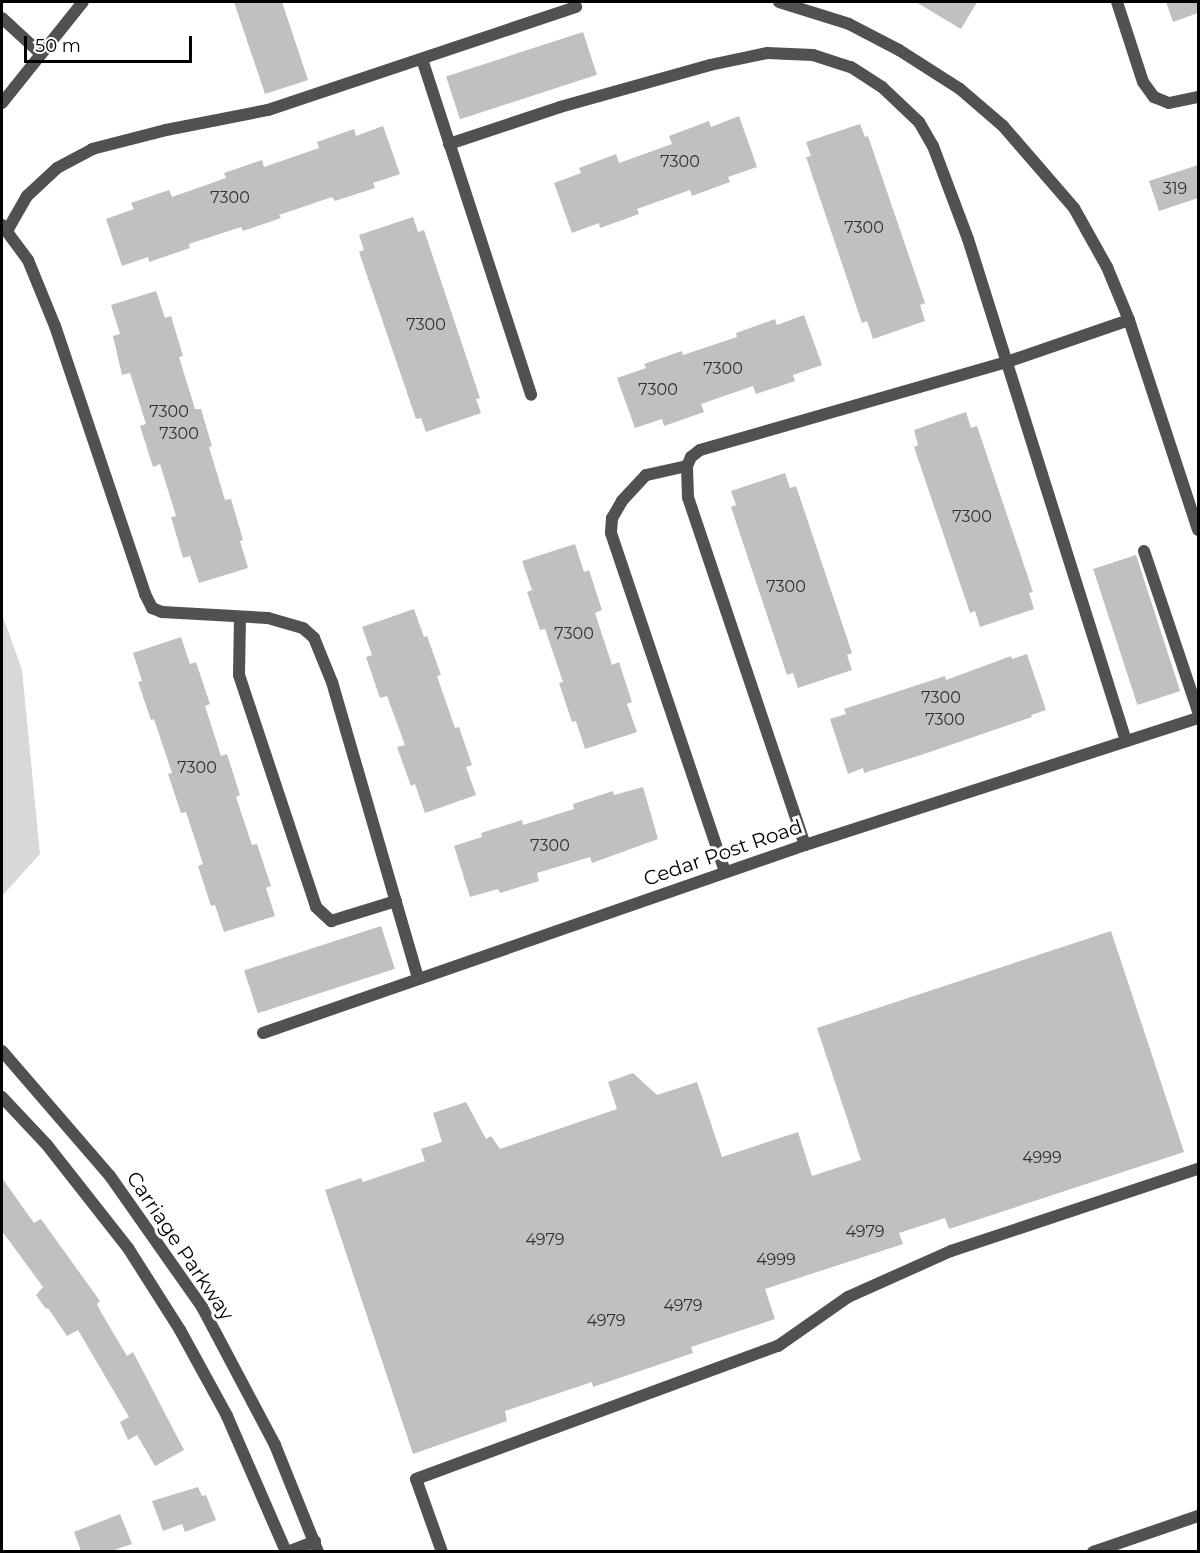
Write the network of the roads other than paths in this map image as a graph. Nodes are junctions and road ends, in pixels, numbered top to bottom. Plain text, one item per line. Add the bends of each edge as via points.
1 (82, 2) edge
2 (779, 2) edge
3 (1117, 2) edge
4 (576, 7) dead end
5 (2, 18) edge
6 (41, 54) junction
7 (422, 59) junction
8 (1198, 97) edge
9 (2, 103) edge
10 (449, 144) junction
11 (4, 228) edge
12 (1129, 320) junction
13 (1007, 362) junction
14 (531, 395) dead end
15 (687, 466) junction
16 (1198, 530) edge
17 (1144, 550) dead end
18 (240, 617) junction
19 (1198, 711) edge
20 (1198, 718) edge
21 (1126, 741) junction
22 (805, 845) junction
23 (725, 872) junction
24 (396, 901) junction
25 (418, 978) junction
26 (263, 1033) dead end
27 (2, 1051) edge
28 (2, 1097) edge
29 (1198, 1168) edge
30 (1198, 1516) edge
31 (317, 1546) edge
32 (287, 1551) edge
33 (442, 1551) edge
34 (1093, 1551) edge

1 - 6 street
2 - 12 street via 849,24 899,50 960,89 1003,126 1074,207 1107,267
3 - 8 street via 1143,82 1154,97 1169,103
4 - 7 street
5 - 6 street
6 - 9 street
7 - 10 street
7 - 11 street via 268,110 92,149 57,168 27,196
10 - 13 street via 560,107 768,53 813,55 851,68 882,87 919,122 933,146
10 - 14 street
11 - 18 street via 28,260 55,326 152,608
12 - 13 street
12 - 16 street
13 - 15 street via 700,450
13 - 21 street
15 - 22 street via 688,497
15 - 23 street via 646,475 622,501 612,518 611,533
17 - 19 street
18 - 24 street via 268,618 303,628 314,638 332,682
18 - 24 street via 239,675 316,907 331,921
20 - 21 street, Cedar Post Road
21 - 22 street, Cedar Post Road
22 - 23 street, Cedar Post Road
23 - 25 street, Cedar Post Road
24 - 25 street
25 - 26 street, Cedar Post Road
27 - 31 street, Carriage Parkway via 110,1176 202,1307 275,1445
28 - 32 street via 47,1145 128,1248 180,1330 227,1416
29 - 33 street via 951,1251 848,1297 778,1346 416,1479
30 - 34 street
31 - 32 street

